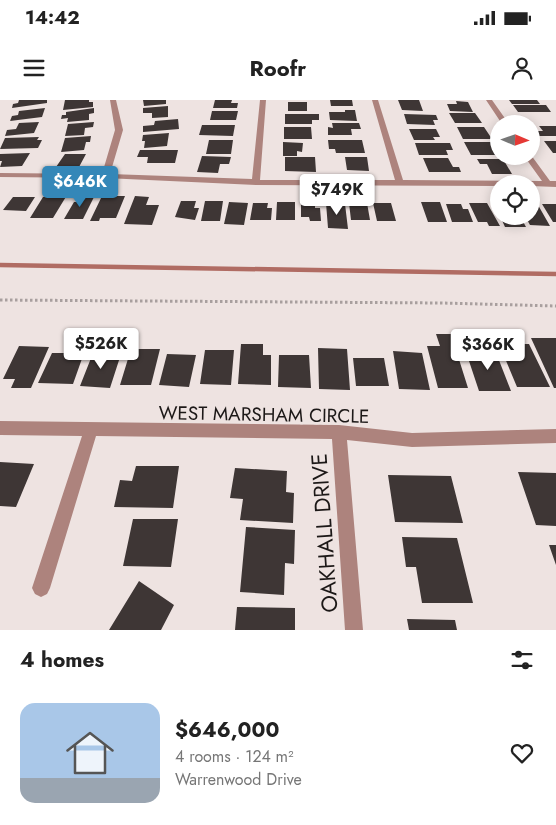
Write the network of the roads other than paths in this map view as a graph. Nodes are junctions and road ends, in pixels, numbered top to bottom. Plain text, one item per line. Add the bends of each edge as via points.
1 (113, 100) edge
2 (263, 100) edge
3 (375, 100) edge
4 (489, 100) edge
5 (500, 115) edge
6 (536, 165) edge
7 (0, 175) edge
8 (105, 176) junction
9 (399, 181) junction
10 (256, 182) junction
11 (552, 184) edge
12 (0, 428) edge
13 (91, 430) junction
14 (339, 432) junction
15 (556, 436) edge
16 (41, 588) dead end
17 (354, 630) edge

1 - 8 street via 119,130
2 - 10 street
3 - 9 street
4 - 5 street
6 - 11 street
7 - 8 street
8 - 10 street
9 - 10 street
9 - 11 street
12 - 13 street, WEST MARSHAM CIRCLE
13 - 14 street, WEST MARSHAM CIRCLE
13 - 16 street
14 - 15 street, WEST MARSHAM CIRCLE via 412,440
14 - 17 street, OAKHALL DRIVE

